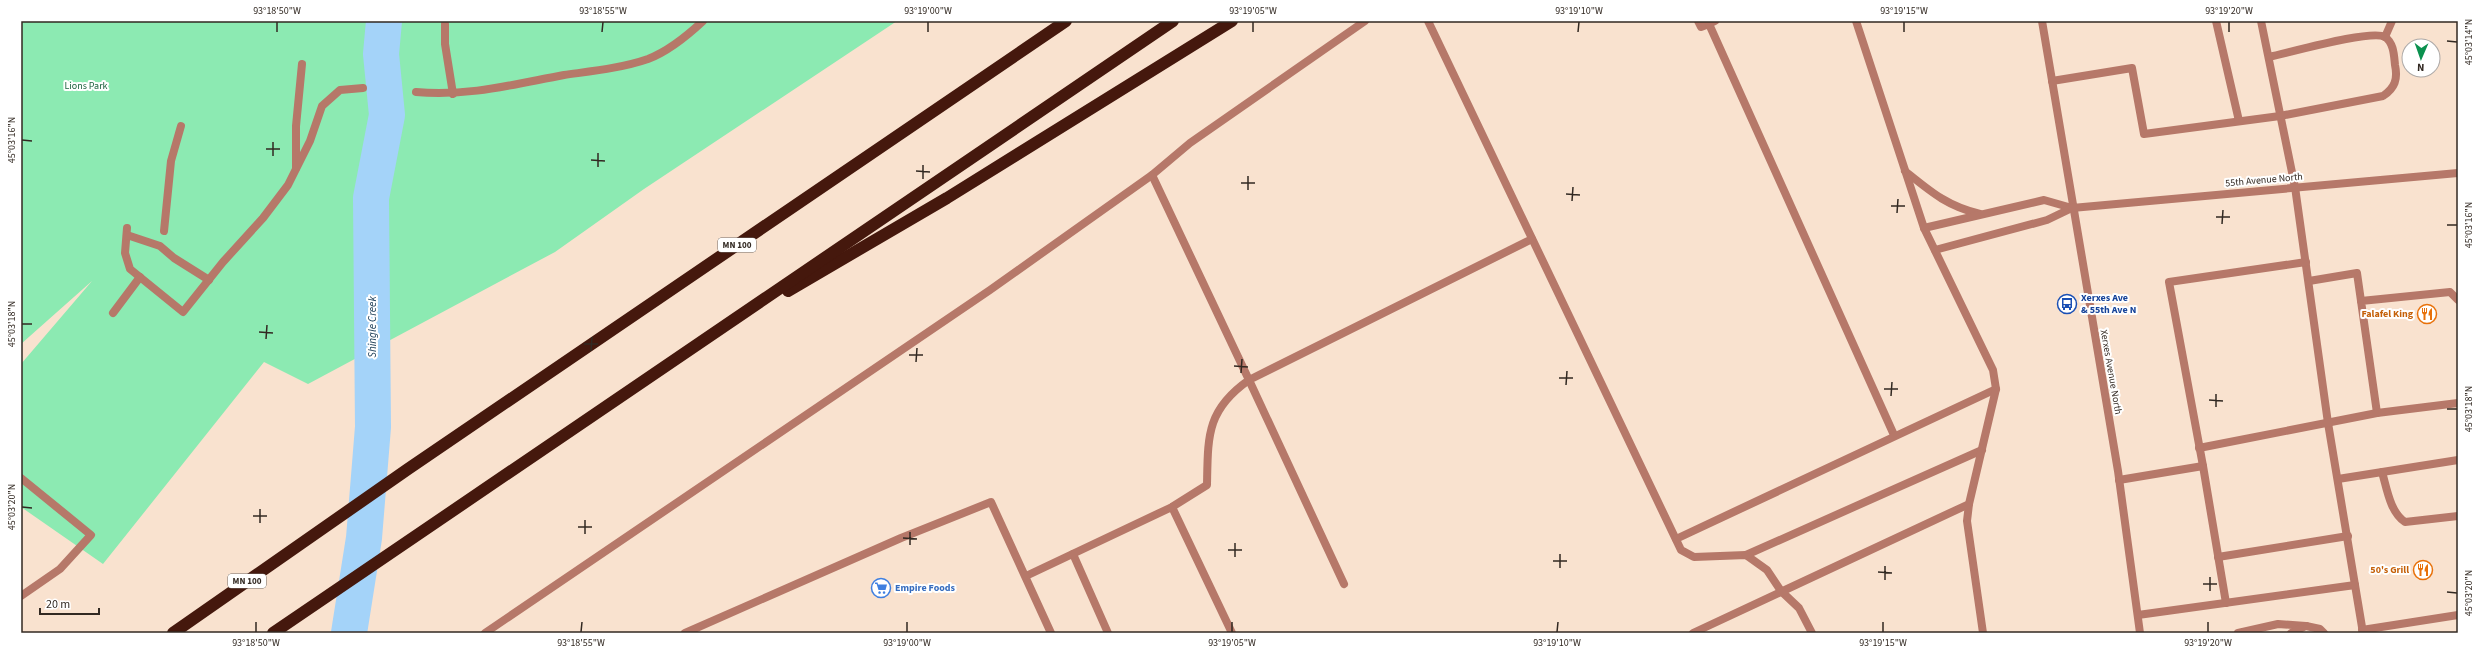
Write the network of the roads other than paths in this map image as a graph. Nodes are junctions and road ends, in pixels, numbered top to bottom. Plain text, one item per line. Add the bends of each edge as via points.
1 (703, 21) edge
2 (1066, 21) edge
3 (1173, 21) edge
4 (1232, 21) edge
5 (1365, 21) edge
6 (1428, 21) edge
7 (1698, 21) edge
8 (1856, 21) edge
9 (2042, 21) edge
10 (2216, 21) edge
11 (2261, 21) edge
12 (2392, 21) edge
13 (1712, 22) edge
14 (445, 24) dead end
15 (2385, 37) junction
16 (2269, 57) junction
17 (302, 64) dead end
18 (2052, 81) junction
19 (363, 88) dead end
20 (416, 92) dead end
21 (453, 94) junction
22 (2280, 116) junction
23 (2239, 121) junction
24 (181, 126) dead end
25 (296, 168) junction
26 (1905, 171) junction
27 (2458, 173) edge
28 (1152, 175) junction
29 (2295, 187) junction
30 (2072, 208) junction
31 (1983, 214) junction
32 (1924, 228) junction
33 (164, 231) dead end
34 (1532, 239) junction
35 (1935, 250) junction
36 (2306, 262) junction
37 (140, 277) junction
38 (209, 280) junction
39 (2309, 282) junction
40 (2458, 300) edge
41 (2361, 301) junction
42 (113, 313) dead end
43 (694, 346) junction
44 (1249, 380) junction
45 (1996, 389) junction
46 (2458, 403) edge
47 (2377, 413) junction
48 (2328, 423) junction
49 (1894, 435) junction
50 (2199, 448) junction
51 (1982, 450) junction
52 (2457, 461) edge
53 (2203, 466) junction
54 (2382, 472) junction
55 (21, 478) edge
56 (2338, 479) junction
57 (2120, 480) junction
58 (1969, 504) junction
59 (1172, 508) junction
60 (2458, 516) edge
61 (2348, 536) junction
62 (1676, 539) junction
63 (1073, 554) junction
64 (1746, 555) junction
65 (2218, 557) junction
66 (1026, 576) junction
67 (1344, 584) dead end
68 (2355, 585) junction
69 (1781, 591) junction
70 (21, 596) edge
71 (2226, 604) junction
72 (2138, 615) junction
73 (2458, 615) edge
74 (2306, 626) junction
75 (2362, 632) edge
76 (173, 633) edge
77 (273, 633) edge
78 (485, 633) edge
79 (685, 633) edge
80 (1051, 633) edge
81 (1108, 633) edge
82 (1232, 633) edge
83 (1693, 633) edge
84 (1812, 633) edge
85 (1983, 633) edge
86 (2140, 633) edge
87 (2238, 633) edge
88 (2291, 633) edge
89 (2324, 633) edge

1 - 21 street via 673,46 647,59 487,90
2 - 76 highway, MN 100 via 408,469
3 - 43 highway
4 - 43 highway via 947,198
5 - 28 street via 1190,143
6 - 34 street
7 - 13 street via 1701,27
8 - 26 street
9 - 18 street, Xerxes Avenue North
10 - 23 street
11 - 16 street
12 - 15 street
13 - 49 street
14 - 21 street via 445,44
15 - 16 street via 2369,35
15 - 22 street via 2392,43 2397,76 2391,91 2383,96
16 - 22 street
17 - 25 street via 296,126
18 - 23 street via 2132,68 2144,134
18 - 30 street, Xerxes Avenue North
19 - 25 street via 340,90 322,106 310,141
20 - 21 street
22 - 23 street
22 - 29 street
24 - 33 street via 171,161
25 - 38 street via 269,211
26 - 31 street via 1938,198 1953,206
26 - 32 street
27 - 29 street, 55th Avenue North
28 - 44 street
28 - 78 street via 990,290
29 - 30 street, 55th Avenue North
29 - 36 street
30 - 31 street via 2044,200
30 - 35 street via 2047,220
30 - 57 street, Xerxes Avenue North
31 - 32 street
32 - 35 street
34 - 44 street
34 - 62 street
35 - 45 street via 1993,370
36 - 39 street
36 - 50 street via 2169,282
37 - 38 street via 183,312
37 - 38 street via 130,269 126,259 127,232 160,246
37 - 42 street
39 - 41 street via 2357,273
39 - 48 street
40 - 41 street via 2450,292
41 - 47 street
43 - 77 highway
44 - 59 street via 1230,392 1216,414 1209,434 1207,485
44 - 67 street
45 - 49 street
45 - 51 street
46 - 47 street
47 - 48 street
48 - 50 street
48 - 56 street
49 - 62 street
50 - 53 street
51 - 58 street
51 - 64 street
52 - 54 street
53 - 57 street
53 - 65 street
54 - 56 street
54 - 60 street via 2394,510 2405,522
55 - 70 street via 90,535 60,569
56 - 61 street
57 - 72 street, Xerxes Avenue North
58 - 69 street
58 - 85 street via 1967,521
59 - 63 street
59 - 82 street
61 - 65 street
61 - 68 street
62 - 64 street via 1681,550 1694,557
63 - 66 street
63 - 81 street
64 - 69 street via 1767,570
65 - 71 street
66 - 79 street via 991,502 901,538
66 - 80 street
68 - 71 street
68 - 75 street
69 - 83 street
69 - 84 street via 1798,608
71 - 72 street
72 - 86 street, Xerxes Avenue North
73 - 75 street
74 - 87 street via 2278,624
74 - 88 street
74 - 89 street via 2320,628

